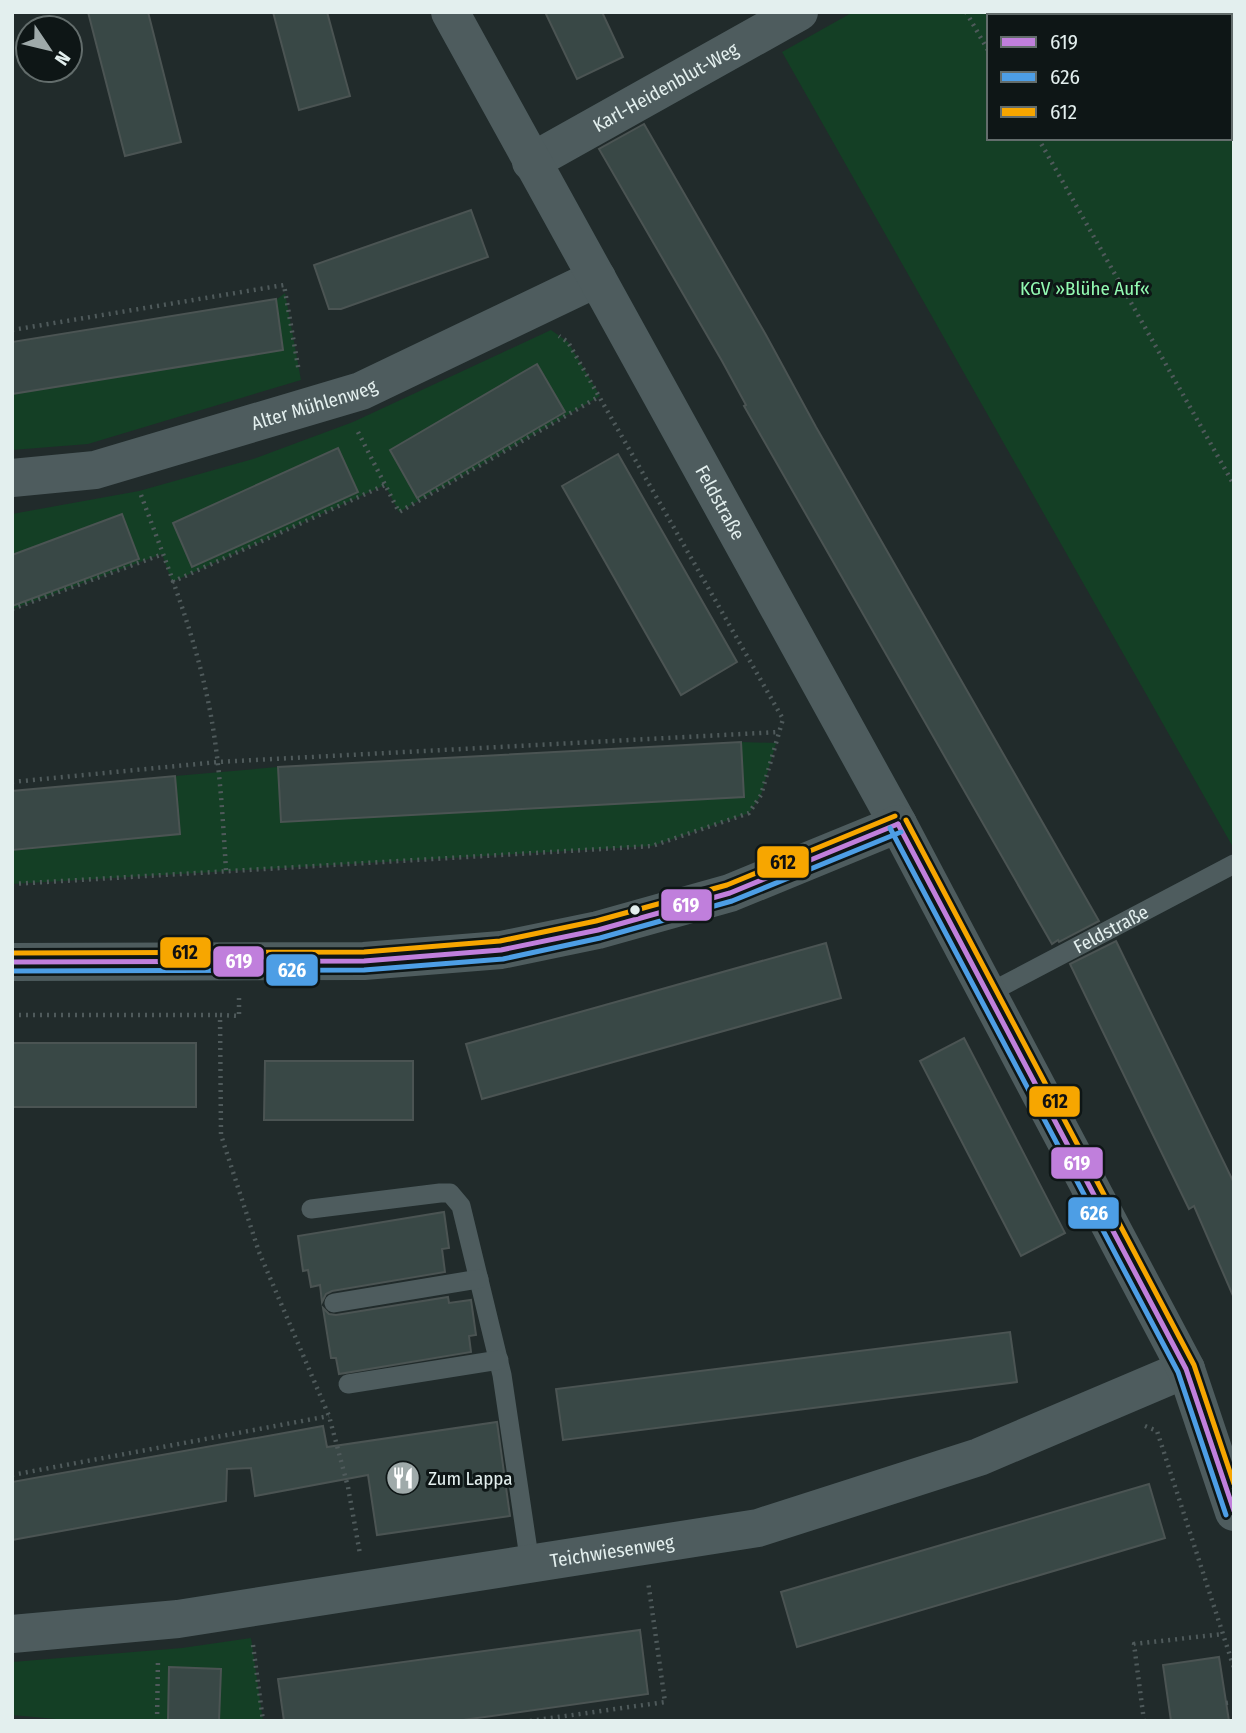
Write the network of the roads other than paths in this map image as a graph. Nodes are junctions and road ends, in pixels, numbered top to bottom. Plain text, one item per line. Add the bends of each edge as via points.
1 (450, 12) edge
2 (799, 12) edge
3 (531, 162) junction
4 (597, 278) junction
5 (12, 478) edge
6 (898, 824) junction
7 (1234, 864) edge
8 (12, 962) edge
9 (987, 994) junction
10 (311, 1209) dead end
11 (479, 1279) junction
12 (334, 1303) dead end
13 (499, 1360) junction
14 (1186, 1369) junction
15 (348, 1384) dead end
16 (1234, 1512) edge
17 (530, 1564) junction
18 (12, 1634) edge

1 - 3 street, Feldstraße
2 - 3 street, Karl-Heidenblut-Weg
3 - 4 street, Feldstraße
4 - 5 street, Alter Mühlenweg via 361,391 95,470
4 - 6 street, Feldstraße
6 - 8 street via 730,893 598,930 501,950 364,961
6 - 9 street, Feldstraße
7 - 9 lane, Feldstraße
9 - 14 street, Feldstraße
10 - 11 lane via 450,1193 461,1206
11 - 12 lane
11 - 13 lane
13 - 15 lane
13 - 17 lane
14 - 16 street, Feldstraße
14 - 17 street, Teichwiesenweg via 979,1457 758,1528
17 - 18 street, Teichwiesenweg via 178,1619

